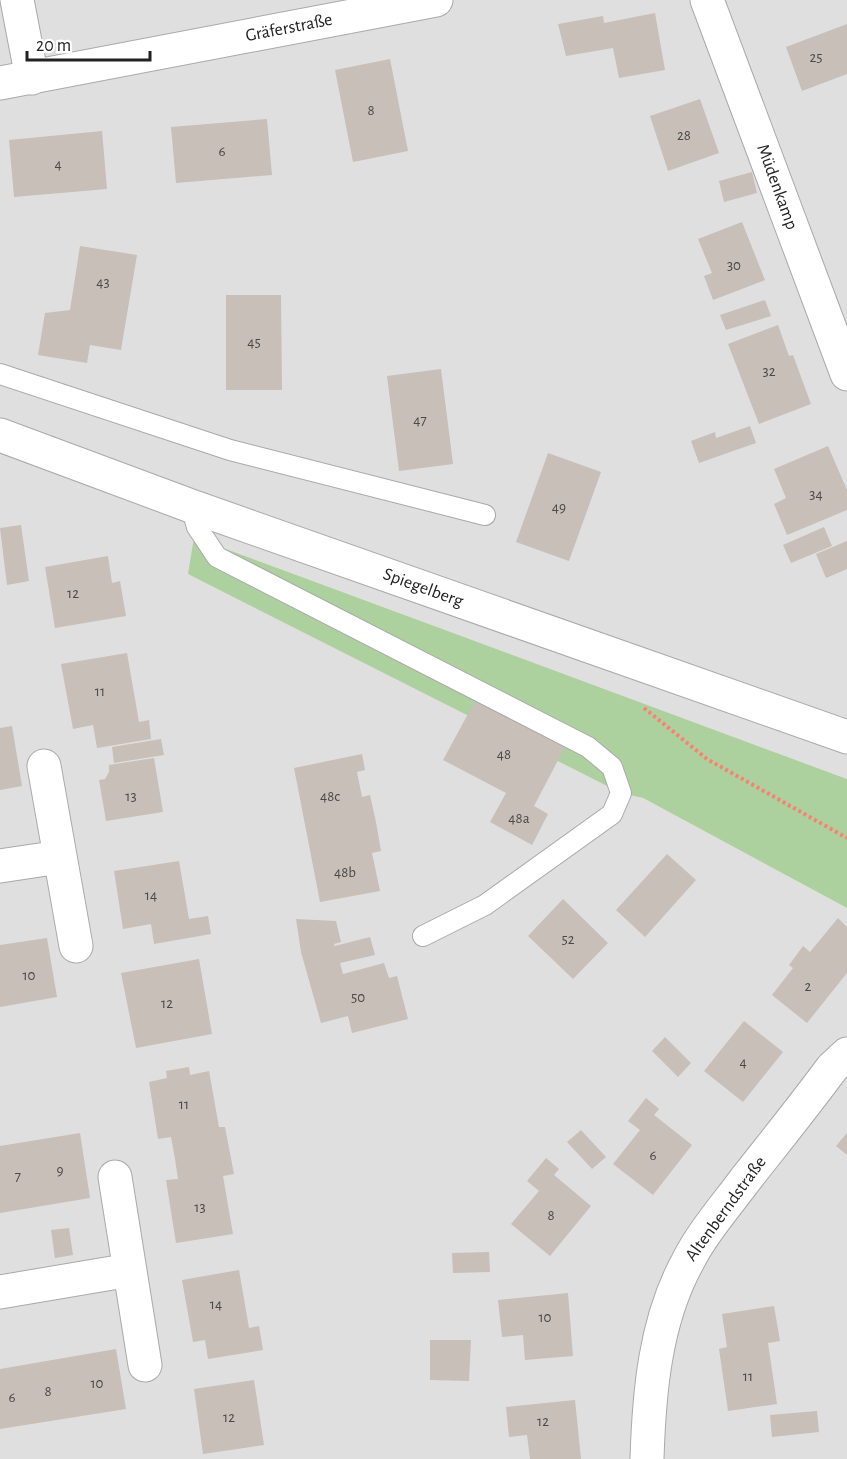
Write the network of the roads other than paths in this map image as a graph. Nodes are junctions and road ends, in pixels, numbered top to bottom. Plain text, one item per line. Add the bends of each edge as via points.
1 (17, 0) edge
2 (436, 0) edge
3 (707, 0) edge
4 (32, 78) junction
5 (0, 83) edge
6 (846, 371) edge
7 (0, 374) edge
8 (0, 435) edge
9 (191, 506) junction
10 (485, 515) dead end
11 (847, 737) edge
12 (44, 766) dead end
13 (60, 857) junction
14 (0, 866) edge
15 (423, 936) dead end
16 (76, 946) dead end
17 (847, 1054) edge
18 (115, 1177) dead end
19 (130, 1270) junction
20 (0, 1292) edge
21 (145, 1365) dead end
22 (647, 1459) edge

1 - 4 street
2 - 4 street, Gräferstraße
3 - 6 street, Müdenkamp
4 - 5 street, Gräferstraße
7 - 10 lane via 230,450
8 - 9 street, Spiegelberg
9 - 11 street, Spiegelberg
9 - 15 lane via 197,527 217,557 588,747 612,767 621,793 612,814 485,905
12 - 13 street
13 - 14 street
13 - 16 street
17 - 22 street, Altenberndstraße via 719,1213 687,1263 667,1311 656,1355
18 - 19 street
19 - 20 street
19 - 21 street

